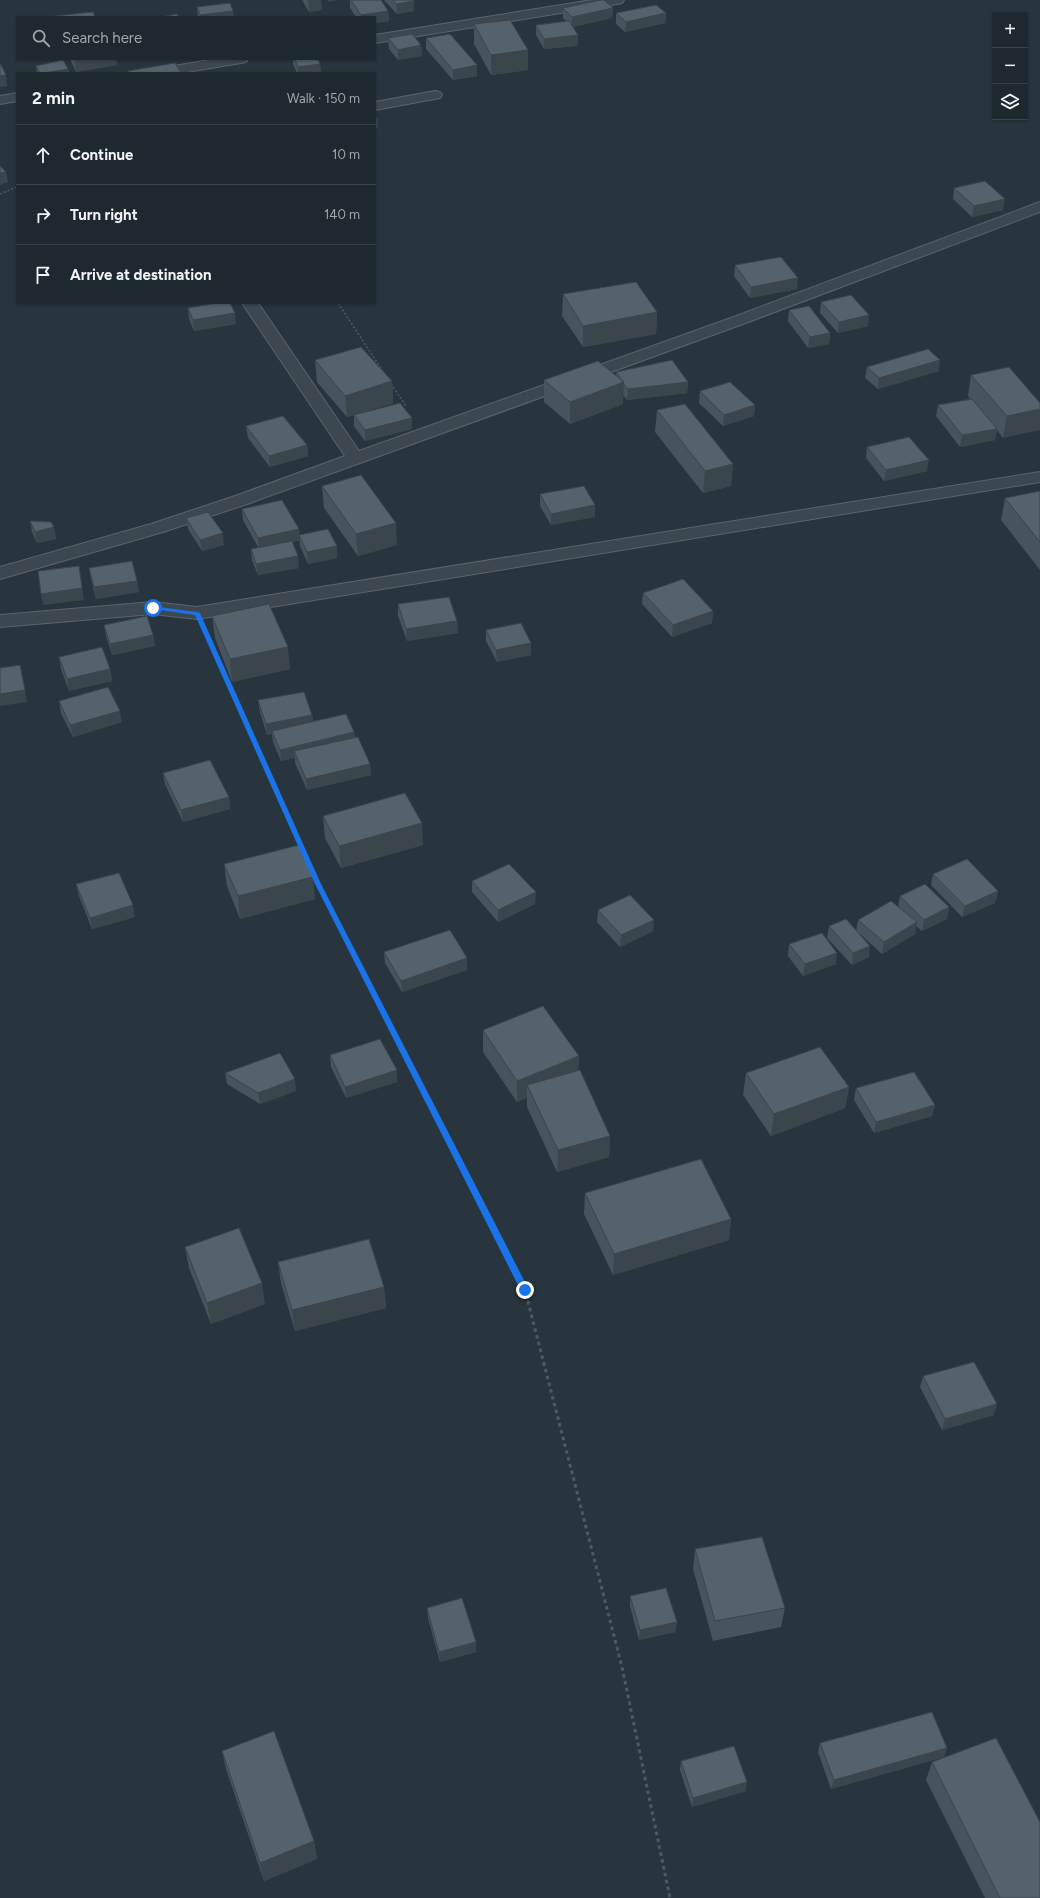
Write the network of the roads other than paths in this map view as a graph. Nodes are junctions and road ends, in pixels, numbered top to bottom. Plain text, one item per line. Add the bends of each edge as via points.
1 (617, 0) edge
2 (376, 39) edge
3 (234, 60) edge
4 (161, 72) edge
5 (435, 95) dead end
6 (16, 97) edge
7 (0, 100) edge
8 (376, 106) edge
9 (1040, 206) edge
10 (251, 304) edge
11 (354, 459) junction
12 (1040, 477) edge
13 (0, 573) edge
14 (0, 621) edge

1 - 2 street
3 - 4 street
5 - 8 street
6 - 7 street
9 - 11 street via 737,322
10 - 11 street
11 - 13 street via 157,528
12 - 14 street via 197,613 153,608

